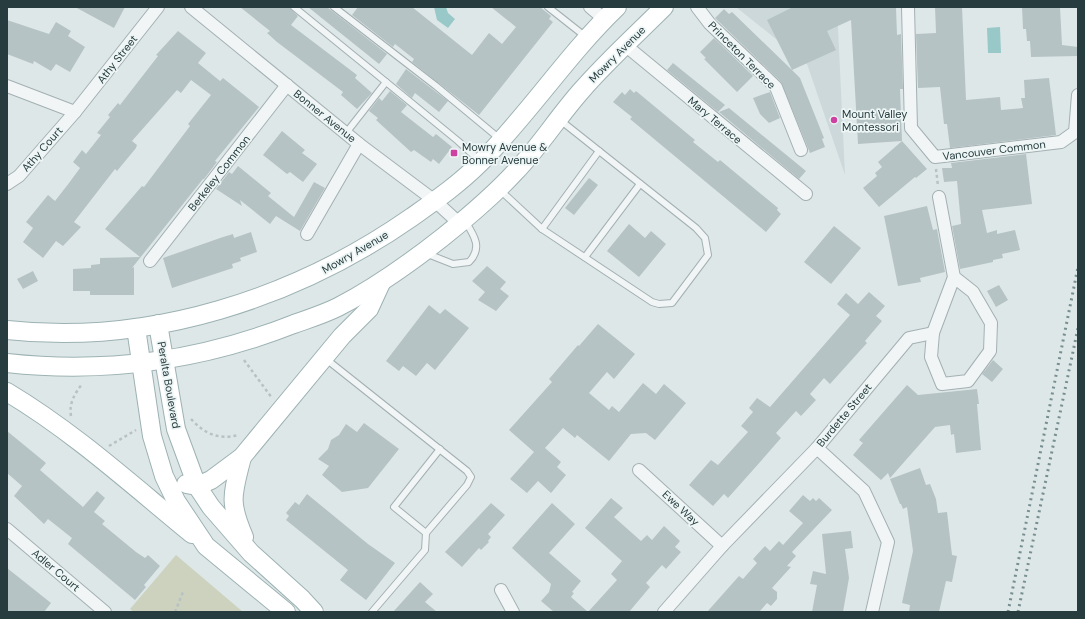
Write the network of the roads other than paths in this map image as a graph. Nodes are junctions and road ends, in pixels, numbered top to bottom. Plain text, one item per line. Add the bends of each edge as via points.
1 (158, 7) edge
2 (192, 7) edge
3 (294, 7) edge
4 (548, 7) edge
5 (590, 7) edge
6 (617, 7) edge
7 (664, 7) edge
8 (696, 7) edge
9 (908, 7) edge
10 (336, 8) edge
11 (604, 19) junction
12 (587, 38) junction
13 (625, 45) junction
14 (386, 82) junction
15 (287, 85) junction
16 (7, 86) edge
17 (1078, 95) edge
18 (75, 112) junction
19 (559, 119) junction
20 (346, 133) junction
21 (501, 140) junction
22 (359, 144) junction
23 (801, 150) dead end
24 (599, 151) junction
25 (481, 162) junction
26 (7, 184) edge
27 (640, 184) junction
28 (499, 189) junction
29 (806, 194) dead end
30 (939, 197) road end
31 (435, 201) junction
32 (462, 222) junction
33 (542, 229) junction
34 (307, 234) dead end
35 (424, 252) junction
36 (585, 257) junction
37 (150, 261) dead end
38 (954, 277) junction
39 (381, 282) junction
40 (158, 324) junction
41 (136, 328) junction
42 (7, 330) edge
43 (933, 332) junction
44 (324, 357) junction
45 (165, 361) junction
46 (7, 364) edge
47 (141, 364) junction
48 (7, 392) edge
49 (817, 448) junction
50 (440, 449) junction
51 (242, 457) junction
52 (639, 470) dead end
53 (164, 476) junction
54 (197, 486) junction
55 (7, 529) edge
56 (426, 533) junction
57 (206, 546) junction
58 (722, 546) junction
59 (251, 553) junction
60 (501, 590) dead end
61 (105, 612) edge
62 (286, 612) edge
63 (314, 612) edge
64 (372, 612) edge
65 (513, 612) edge
66 (664, 612) edge
67 (872, 612) edge

1 - 18 street, Athy Street
2 - 15 street, Bonner Avenue
3 - 14 lane
4 - 12 lane
5 - 11 street
6 - 11 main road, Mowry Avenue
7 - 13 main road, Mowry Avenue
8 - 23 street, Princeton Terrace via 710,24 776,87
9 - 17 street, Vancouver Common via 911,128 935,157 1061,142 1075,132
10 - 21 lane
11 - 12 main road, Mowry Avenue
12 - 21 main road, Mowry Avenue
13 - 19 main road, Mowry Avenue via 580,92
13 - 29 street, Mary Terrace
14 - 20 lane
14 - 25 lane
15 - 20 street, Bonner Avenue
15 - 37 street, Berkeley Common
16 - 18 street
18 - 26 street, Athy Court via 19,176
19 - 24 lane
19 - 28 main road, Mowry Avenue
20 - 22 street, Bonner Avenue
21 - 25 main road, Mowry Avenue
22 - 31 street, Bonner Avenue
22 - 34 street
24 - 27 lane
24 - 33 lane
25 - 31 main road, Mowry Avenue
27 - 36 lane
27 - 36 lane via 705,238 708,255 704,261 672,303 659,304 652,302
28 - 32 main road, Mowry Avenue
28 - 33 lane
30 - 38 street
31 - 32 street, Bonner Avenue
31 - 40 main road, Mowry Avenue via 357,253 312,276 239,305
32 - 35 main road, Mowry Avenue
32 - 35 lane via 476,238 476,253 469,262 453,264
33 - 36 lane
35 - 39 main road, Mowry Avenue
38 - 43 street
38 - 43 street via 973,292 991,323 990,351 968,381 942,384 931,358
39 - 44 main road via 369,309
39 - 45 main road, Mowry Avenue via 337,307 256,340
40 - 41 main road, Mowry Avenue
40 - 45 main road, Peralta Boulevard
41 - 42 main road, Mowry Avenue via 38,334
41 - 47 main road
43 - 49 street, Burdette Street via 909,338
44 - 50 lane
44 - 51 main road
45 - 47 main road, Mowry Avenue
45 - 54 main road, Peralta Boulevard via 176,429
46 - 47 main road, Mowry Avenue via 76,368
47 - 53 main road via 152,436
48 - 57 main road via 67,432
49 - 58 street, Burdette Street
49 - 67 street via 864,490 888,542
50 - 56 lane via 471,477 468,485
50 - 56 lane via 394,507
51 - 54 main road
51 - 59 main road via 234,484 233,500 235,517
52 - 58 street, Ewe Way
53 - 54 main road
53 - 57 main road via 176,501
54 - 59 main road, Peralta Boulevard via 211,507
55 - 61 street, Adler Court
56 - 64 lane via 425,550
57 - 62 main road
58 - 66 street, Burdette Street
59 - 63 main road, Peralta Boulevard
60 - 65 street

